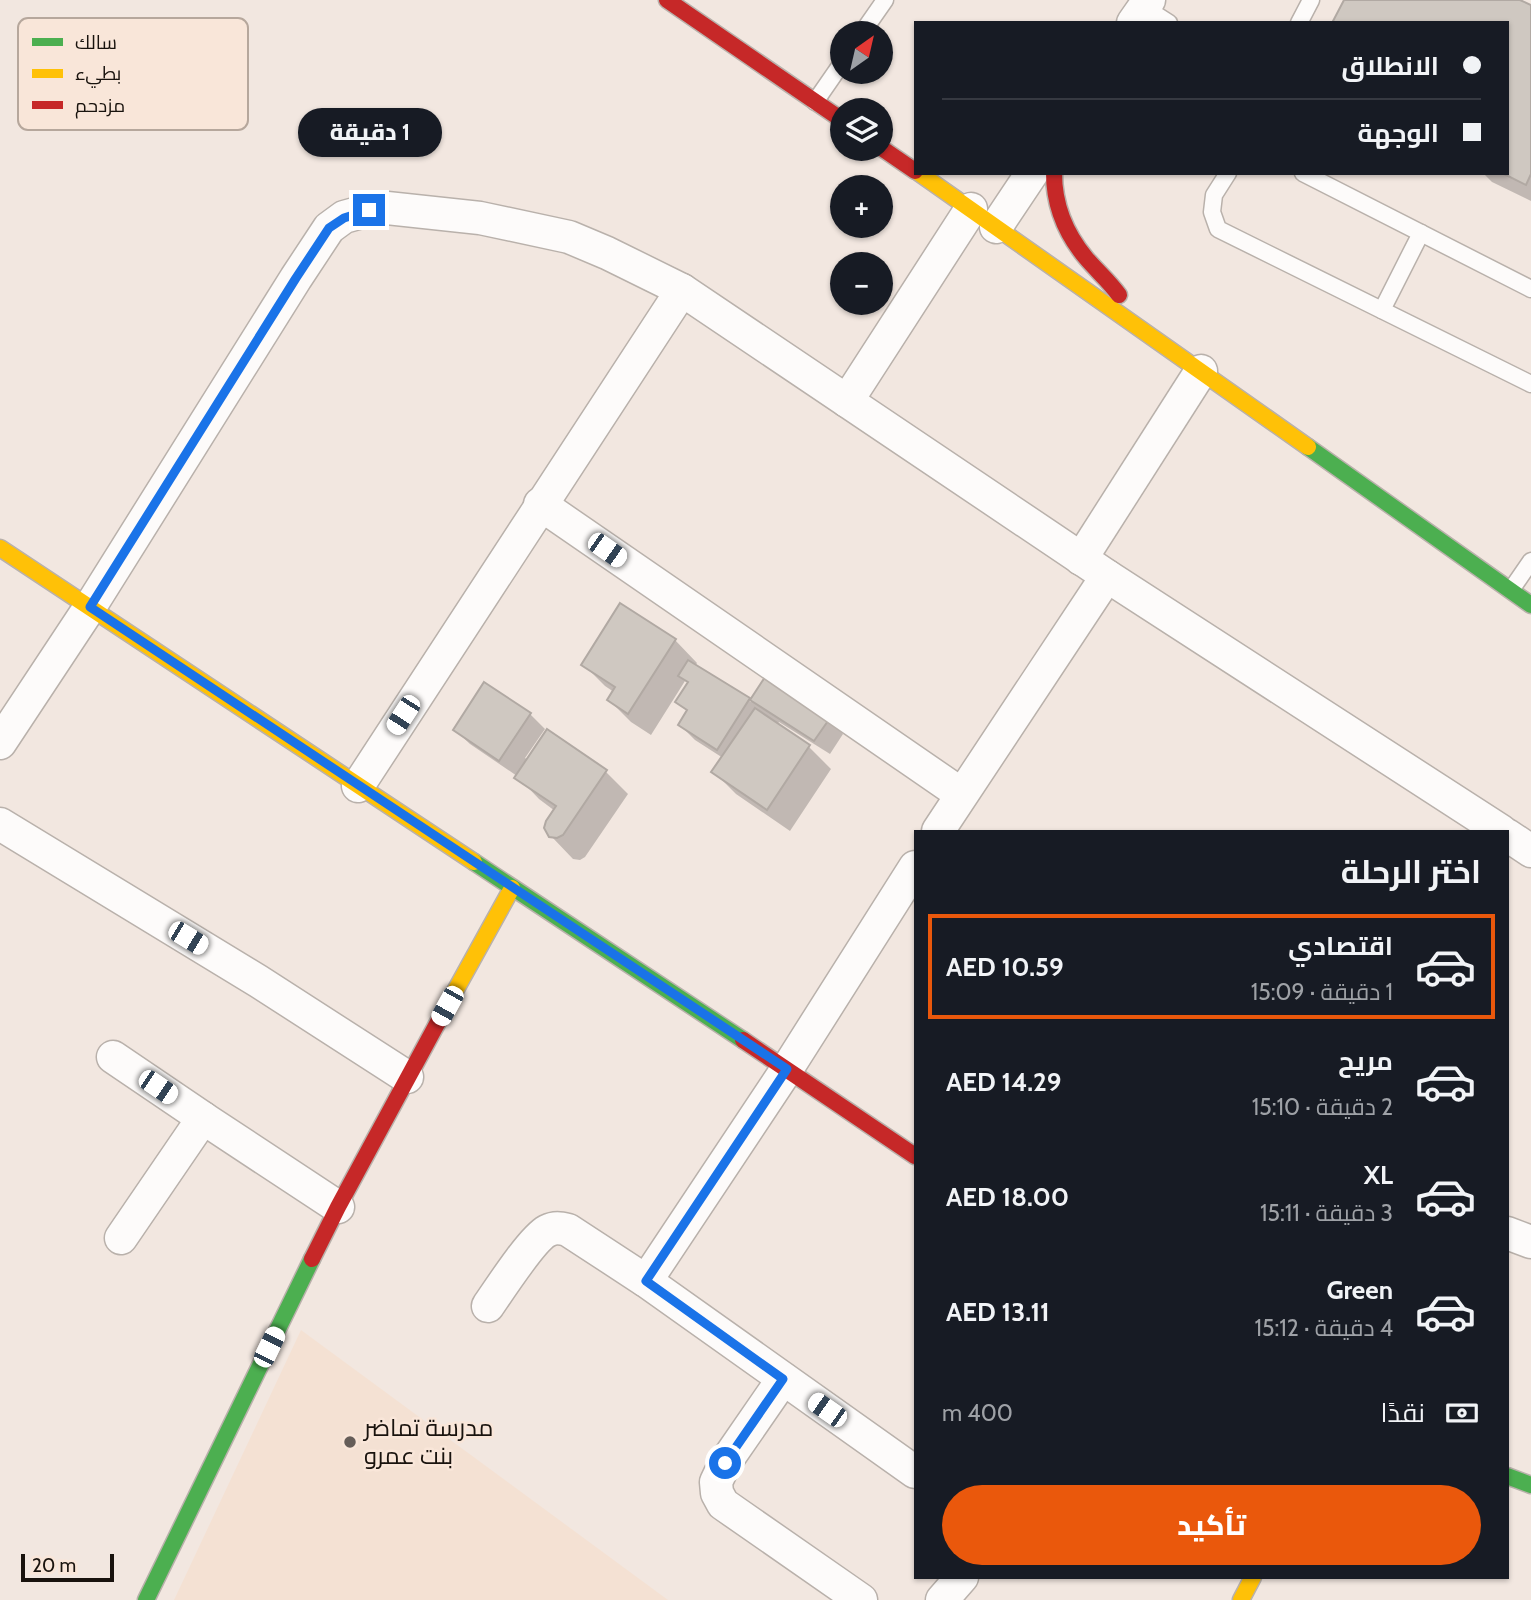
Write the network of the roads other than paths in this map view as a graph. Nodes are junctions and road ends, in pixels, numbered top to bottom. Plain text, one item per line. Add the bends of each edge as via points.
1 (667, 0) edge
2 (886, 0) edge
3 (1311, 0) edge
4 (871, 21) edge
5 (1300, 21) edge
6 (830, 80) edge
7 (815, 102) junction
8 (830, 112) edge
9 (893, 147) edge
10 (914, 169) edge
11 (921, 175) edge
12 (1030, 175) edge
13 (1054, 175) edge
14 (1227, 175) edge
15 (1307, 175) edge
16 (984, 218) junction
17 (1421, 233) junction
18 (682, 289) junction
19 (1531, 289) edge
20 (1382, 310) junction
21 (1128, 320) junction
22 (1201, 371) junction
23 (1531, 384) edge
24 (846, 401) junction
25 (540, 504) junction
26 (0, 548) edge
27 (1531, 561) edge
28 (1094, 568) junction
29 (1511, 590) junction
30 (1531, 605) edge
31 (90, 607) junction
32 (0, 743) edge
33 (358, 786) junction
34 (961, 794) junction
35 (0, 824) edge
36 (939, 830) edge
37 (1508, 830) edge
38 (914, 869) edge
39 (512, 888) junction
40 (113, 1057) dead end
41 (787, 1069) junction
42 (407, 1077) junction
43 (203, 1118) junction
44 (914, 1155) edge
45 (338, 1207) junction
46 (1509, 1234) edge
47 (121, 1238) dead end
48 (1531, 1242) edge
49 (646, 1281) junction
50 (488, 1306) dead end
51 (783, 1379) junction
52 (914, 1471) edge
53 (1509, 1477) edge
54 (1531, 1485) edge
55 (959, 1579) edge
56 (1252, 1579) edge
57 (146, 1600) edge
58 (861, 1600) edge
59 (942, 1600) edge
60 (1241, 1600) edge

1 - 7 street
2 - 4 lane
3 - 5 lane
6 - 7 lane
7 - 8 street
9 - 10 street
11 - 16 street
12 - 16 street
13 - 21 street via 1060,216 1085,256 1112,286
14 - 20 lane via 1214,195 1212,212 1218,229
15 - 17 lane
16 - 21 street
16 - 24 street
17 - 19 lane
17 - 20 lane
18 - 24 street
18 - 25 street
18 - 31 street via 569,237 481,218 387,208 344,218 329,228 296,278
20 - 23 lane
21 - 22 street
22 - 28 street
22 - 29 street
24 - 28 street
25 - 33 street
25 - 34 street
26 - 31 street
27 - 29 lane
28 - 34 street
28 - 37 street
29 - 30 street
31 - 32 street
31 - 33 street
33 - 39 street
34 - 36 street
35 - 42 street
38 - 41 street
39 - 41 street
39 - 42 street
40 - 43 street
41 - 44 street
41 - 49 street
42 - 45 street
43 - 45 street
43 - 47 street
45 - 57 street
46 - 48 street
49 - 50 street via 557,1227 535,1242
49 - 51 street
51 - 52 street
51 - 58 street via 725,1463 716,1482 717,1493 723,1504
53 - 54 street
55 - 59 street
56 - 60 street

